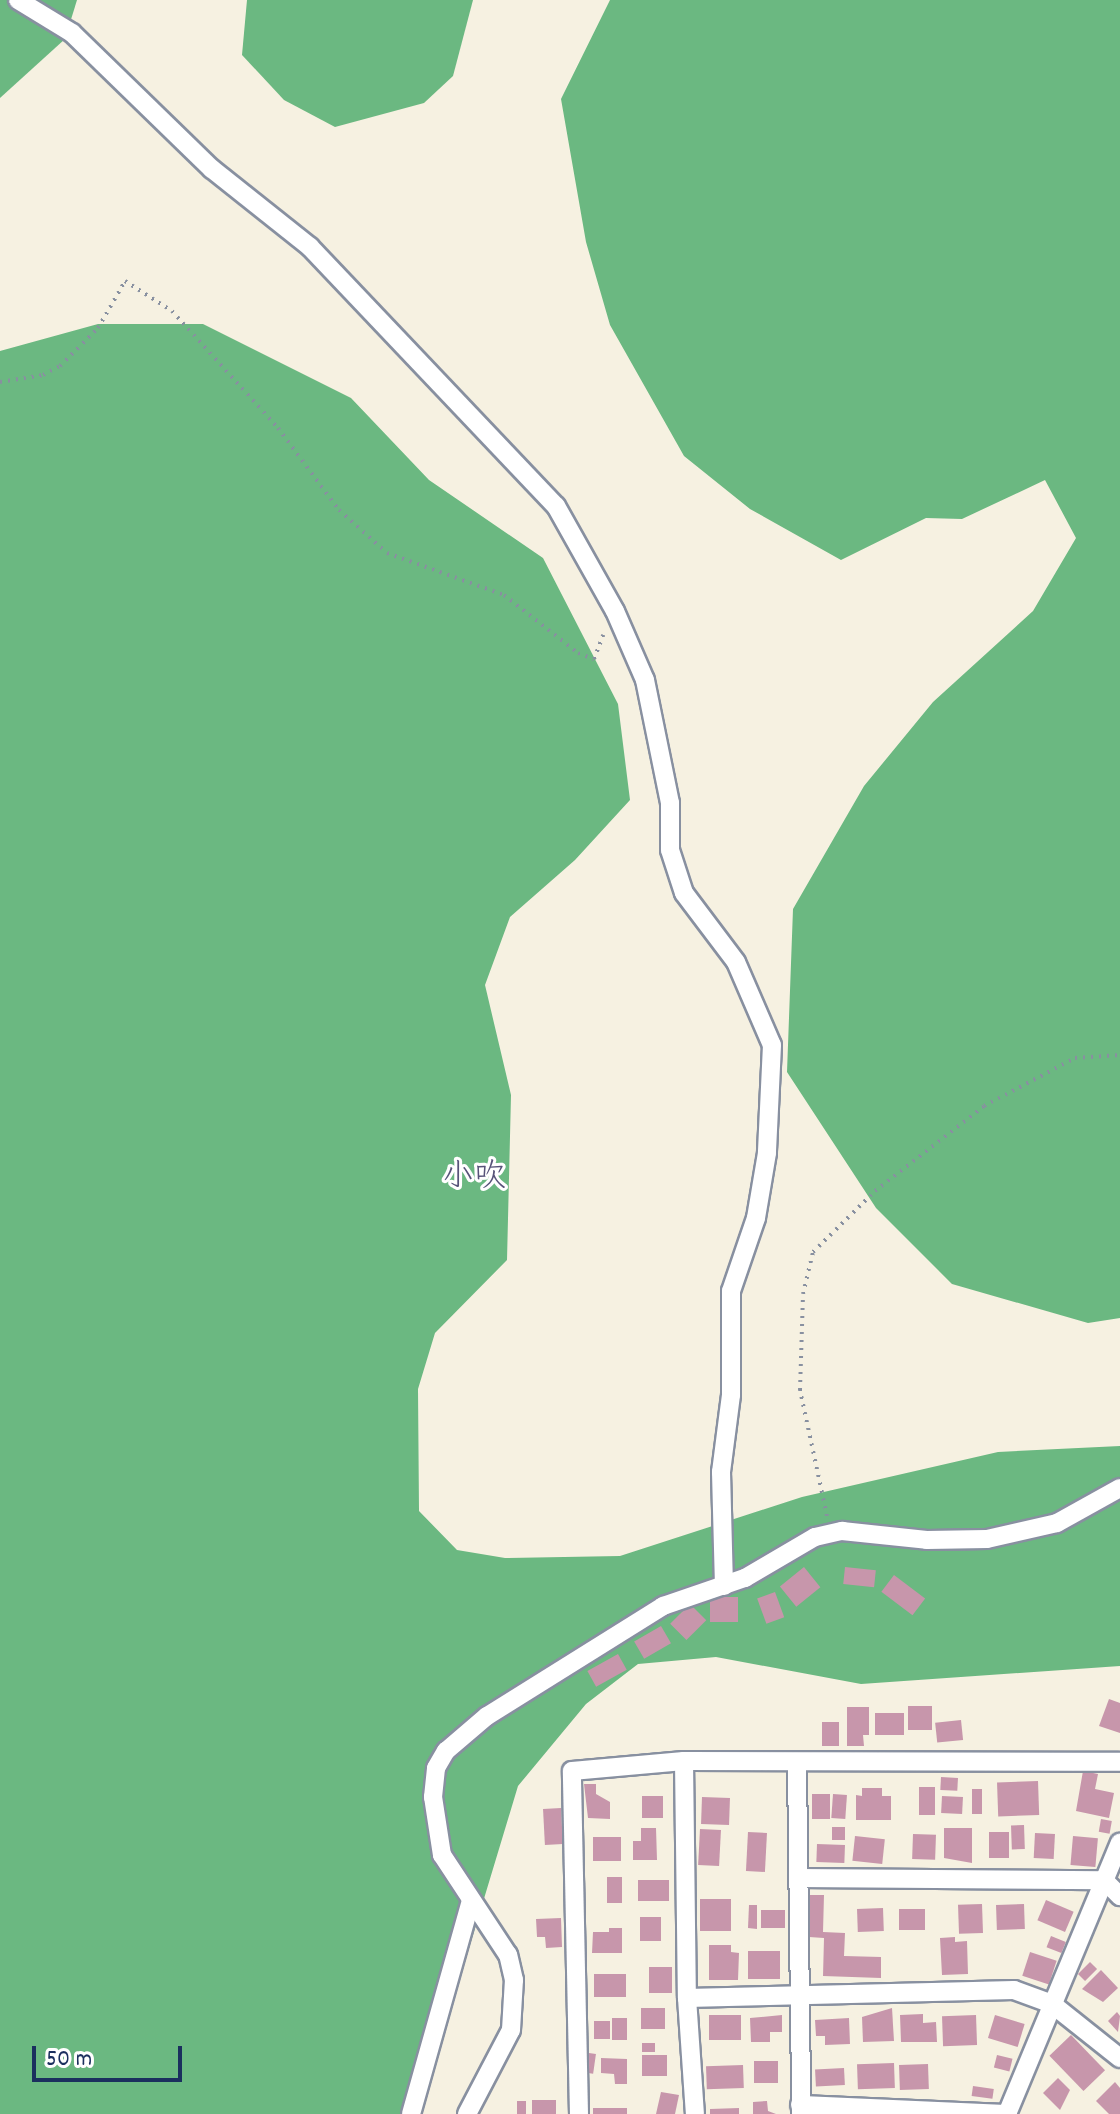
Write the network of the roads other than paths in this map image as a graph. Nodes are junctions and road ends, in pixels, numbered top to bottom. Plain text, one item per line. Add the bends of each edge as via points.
1 (18, 0) edge
2 (1120, 1488) edge
3 (724, 1586) junction
4 (684, 1761) junction
5 (1120, 1762) edge
6 (797, 1764) junction
7 (1120, 1843) edge
8 (798, 1878) junction
9 (1104, 1880) junction
10 (1120, 1896) edge
11 (471, 1900) junction
12 (799, 1996) junction
13 (687, 1998) junction
14 (1052, 2004) junction
15 (1120, 2058) edge
16 (800, 2110) edge
17 (411, 2114) edge
18 (467, 2114) edge
19 (579, 2114) edge
20 (695, 2114) edge
21 (1007, 2114) edge

1 - 3 street via 72,33 222,178 310,247 556,506 615,611 645,680 670,803 670,850 684,893 736,962 772,1045 767,1153 756,1218 731,1291 731,1395 721,1472
2 - 3 street via 1057,1523 987,1539 832,1533 815,1537
3 - 11 street via 663,1606 487,1716 446,1751 436,1768 433,1797 442,1855
4 - 6 street
4 - 13 street
4 - 19 street via 572,1771
5 - 6 street via 1077,1758
6 - 8 street
7 - 9 street
8 - 9 street
8 - 12 street
9 - 10 street
9 - 14 street
11 - 17 street
11 - 18 street via 508,1955 514,2004 511,2030 496,2066
12 - 13 street
12 - 14 street via 1014,1990
12 - 16 street
13 - 20 street
14 - 15 street
14 - 21 street
16 - 21 street

